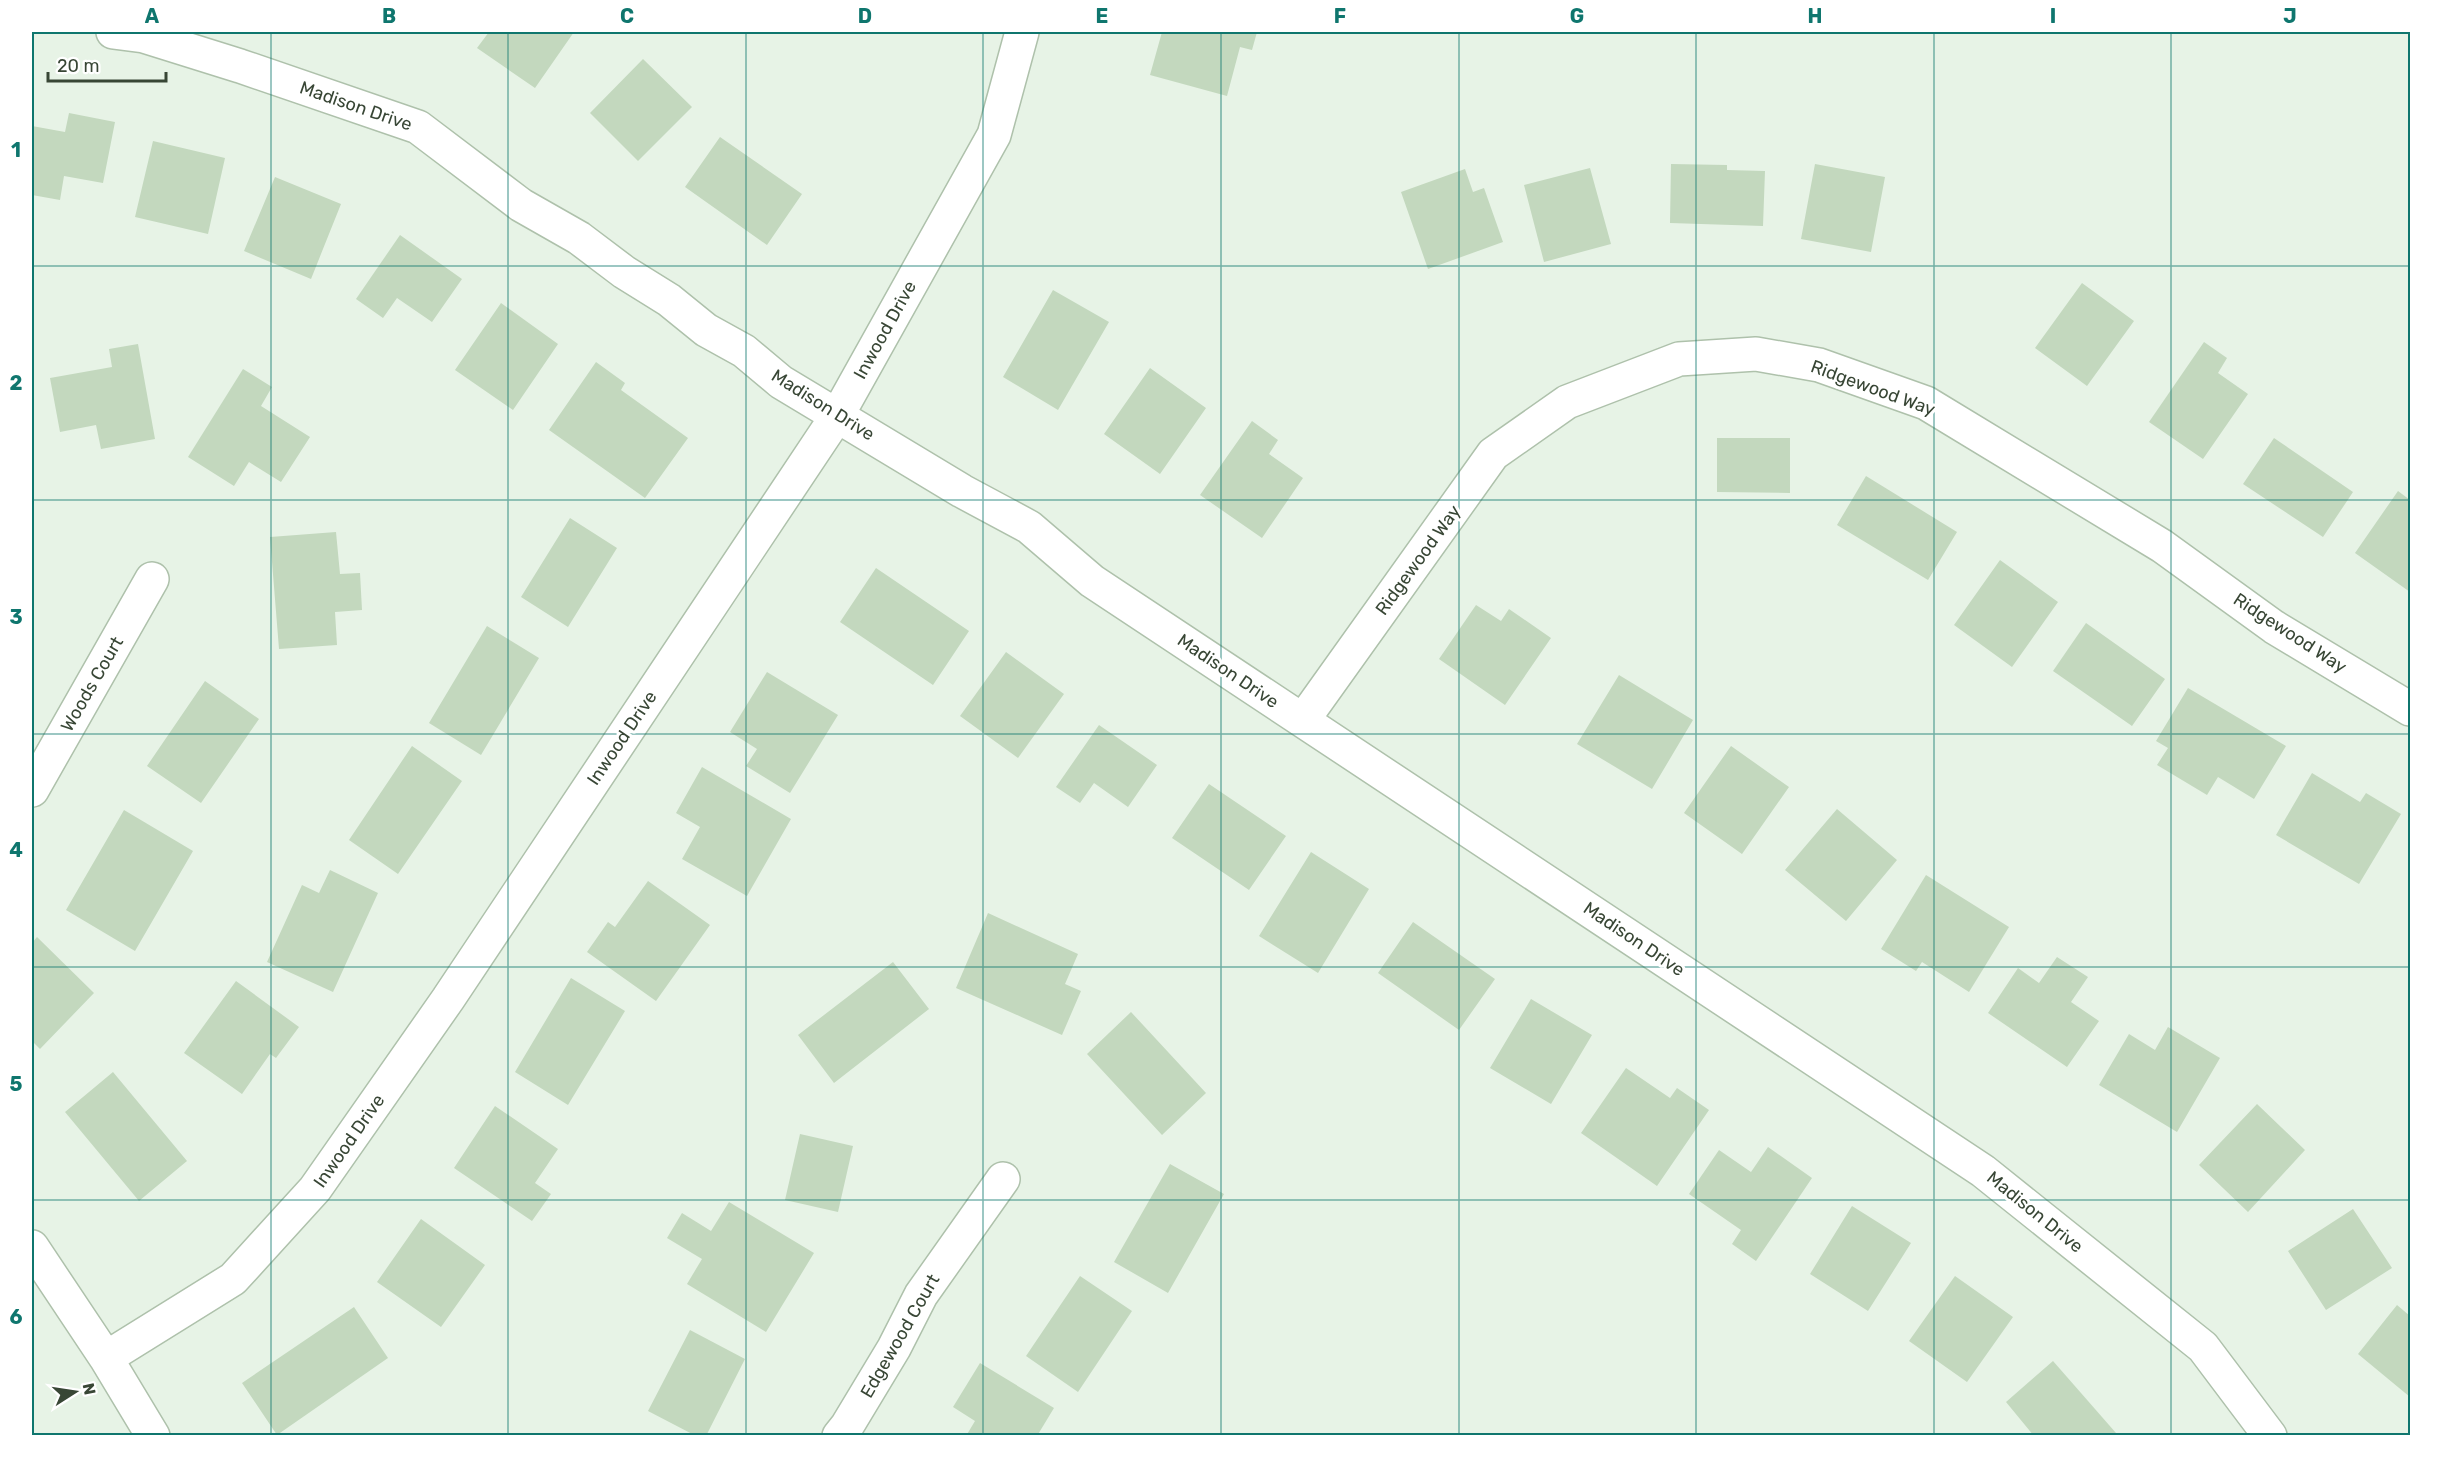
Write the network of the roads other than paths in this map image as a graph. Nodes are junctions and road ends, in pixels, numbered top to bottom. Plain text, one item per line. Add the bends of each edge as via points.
1 (113, 32) edge
2 (1022, 32) edge
3 (837, 416) junction
4 (152, 579) dead end
5 (2410, 709) edge
6 (1303, 720) junction
7 (32, 790) edge
8 (1004, 1179) dead end
9 (32, 1247) edge
10 (106, 1358) junction
11 (153, 1436) edge
12 (839, 1436) edge
13 (2270, 1436) edge

1 - 3 street, Madison Drive via 144,36 418,127 521,205 579,238 706,330 744,351 781,382
2 - 3 street, Inwood Drive via 994,135
3 - 6 street, Madison Drive via 1029,527 1092,581
3 - 10 street, Inwood Drive via 448,999 315,1189 233,1279
4 - 7 street, Woods Court
5 - 6 street, Ridgewood Way via 2274,627 2162,546 1926,403 1819,365 1756,354 1679,359 1567,402 1493,454
6 - 13 street, Madison Drive via 1983,1171 2203,1347
8 - 12 street, Edgewood Court via 921,1295 894,1348
9 - 10 street
10 - 11 street

